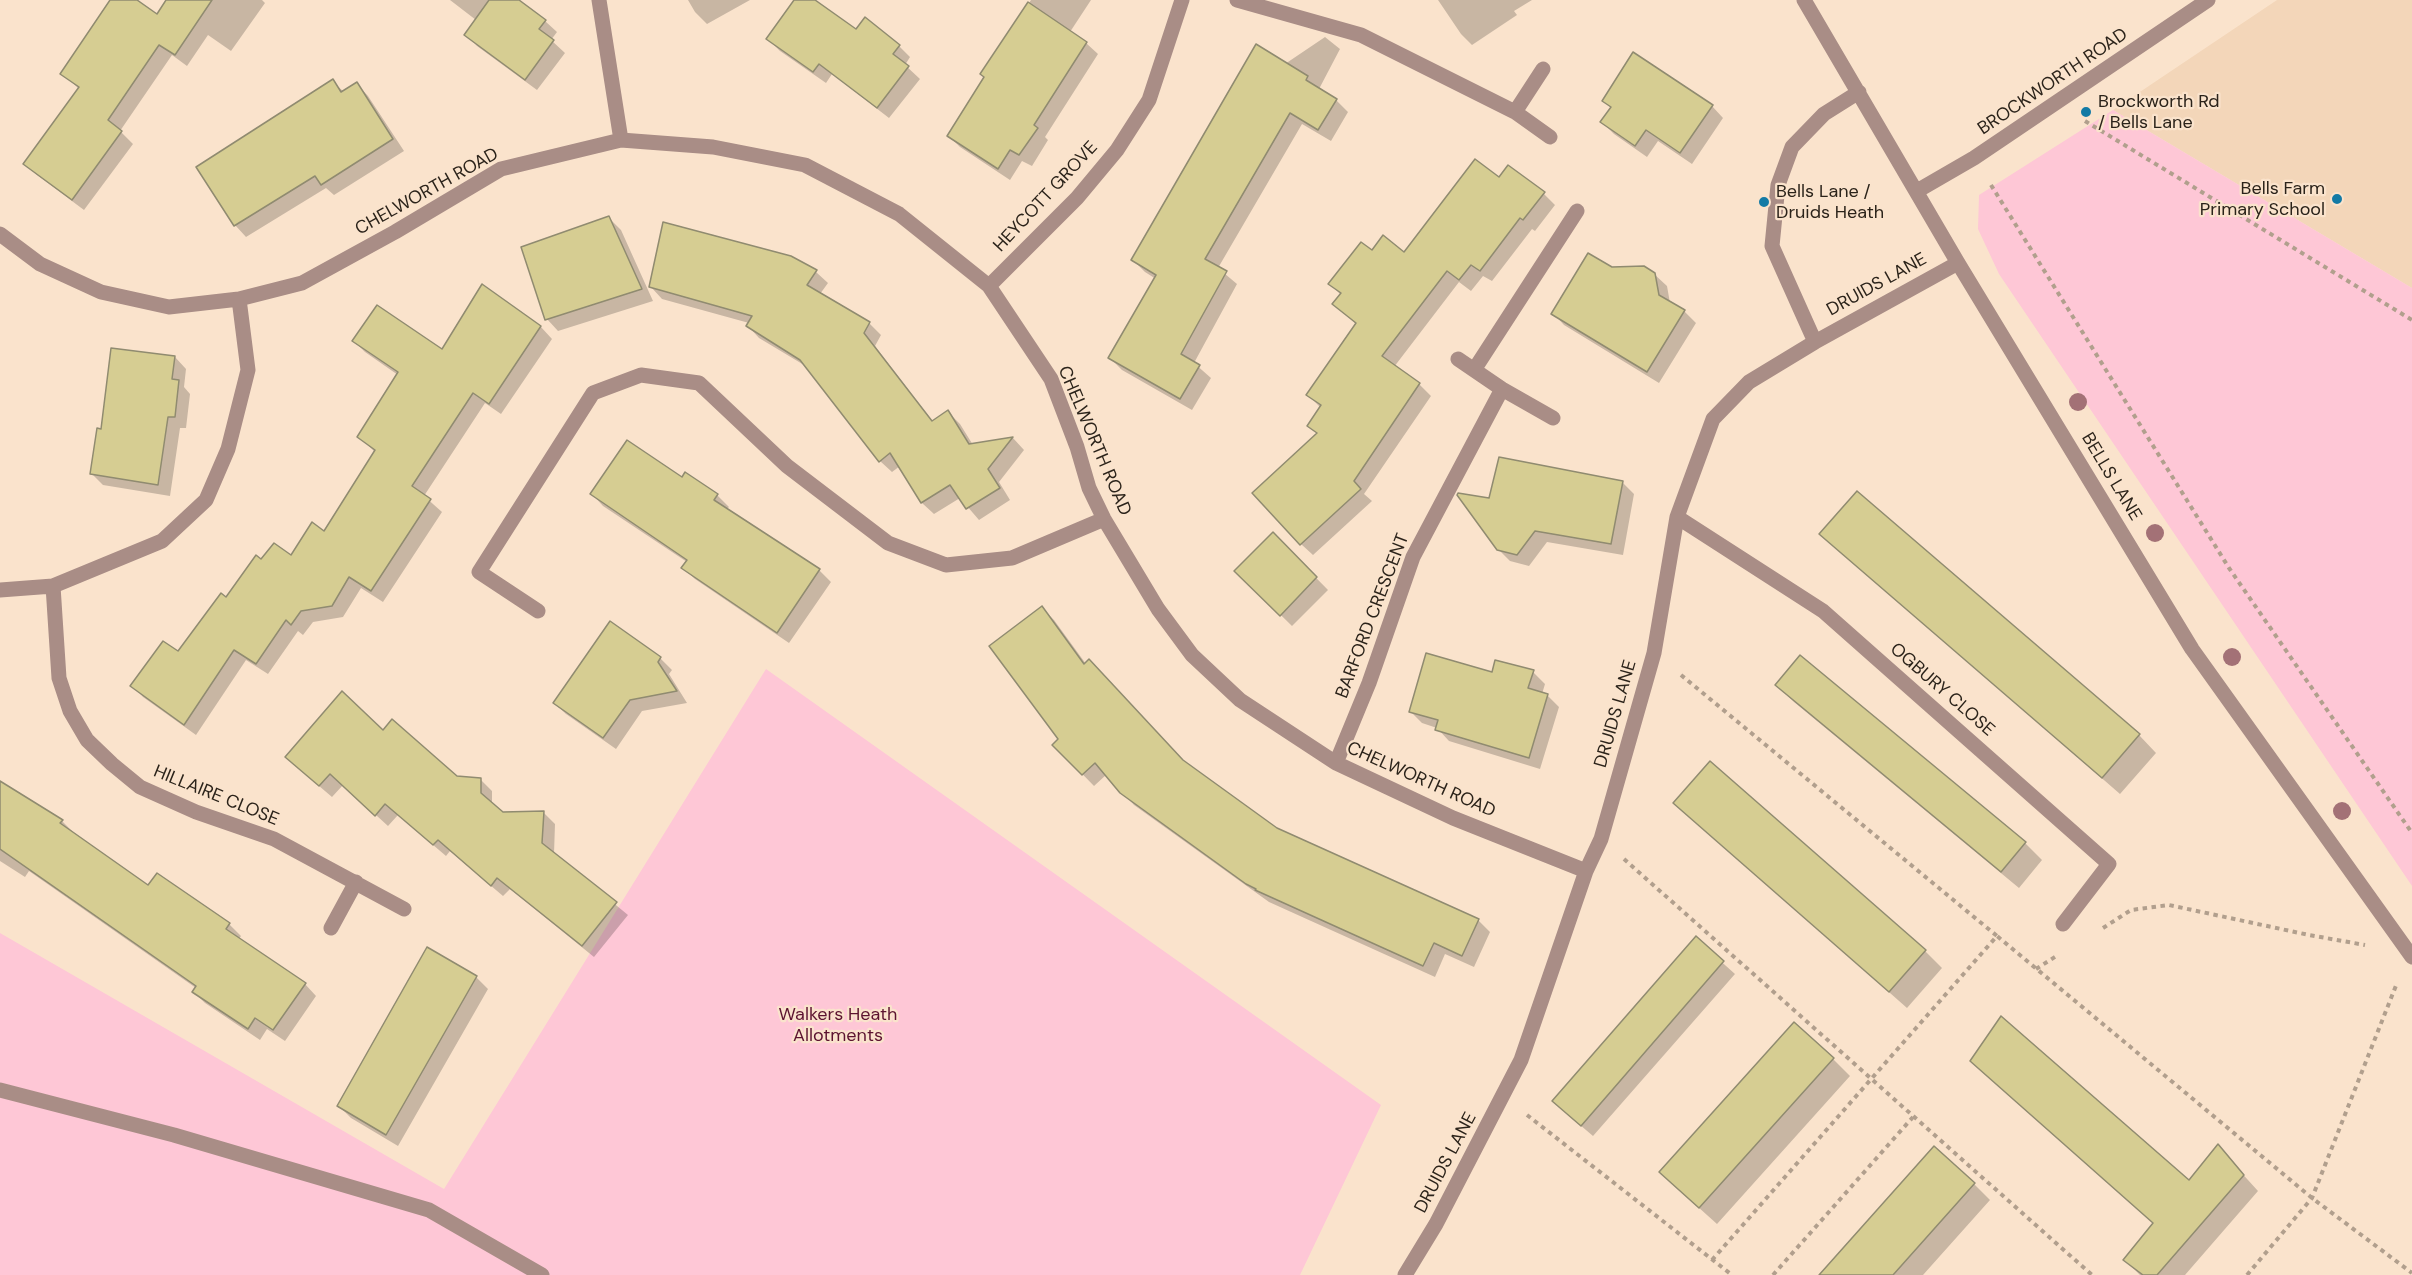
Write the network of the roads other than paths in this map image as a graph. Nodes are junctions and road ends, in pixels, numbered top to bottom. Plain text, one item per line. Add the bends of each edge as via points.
1 (599, 0) edge
2 (1182, 0) edge
3 (1237, 0) edge
4 (1804, 0) edge
5 (2208, 0) edge
6 (1543, 69) dead end
7 (1859, 92) junction
8 (1515, 112) junction
9 (1550, 136) dead end
10 (621, 140) junction
11 (1917, 191) junction
12 (1577, 211) dead end
13 (0, 234) edge
14 (1958, 262) junction
15 (989, 286) junction
16 (239, 299) junction
17 (1815, 342) junction
18 (1458, 359) dead end
19 (1474, 370) junction
20 (1502, 389) junction
21 (1552, 418) dead end
22 (1677, 517) junction
23 (1104, 519) junction
24 (53, 586) junction
25 (0, 590) edge
26 (538, 611) dead end
27 (1336, 763) junction
28 (1586, 871) junction
29 (356, 882) junction
30 (404, 909) dead end
31 (2063, 924) dead end
32 (331, 928) dead end
33 (2410, 955) edge
34 (0, 1090) edge
35 (541, 1275) edge
36 (1405, 1275) edge

1 - 10 street
2 - 15 street, HEYCOTT GROVE via 1149,100 1117,150 1077,198
3 - 8 street via 1361,35
4 - 7 street, BELLS LANE
5 - 11 street, BROCKWORTH ROAD via 1974,158
6 - 8 street
7 - 11 street, BELLS LANE
7 - 17 street via 1824,114 1791,147 1778,185 1772,246
8 - 9 street
10 - 15 street, CHELWORTH ROAD via 713,147 805,165 899,214
10 - 16 street, CHELWORTH ROAD via 501,169 302,283
11 - 14 street, BELLS LANE
12 - 19 street
13 - 16 street, CHELWORTH ROAD via 40,264 100,292 169,307
14 - 17 street, DRUIDS LANE
14 - 33 street, BELLS LANE via 2193,649
15 - 23 street, CHELWORTH ROAD via 1051,380
16 - 24 street via 248,370 228,449 206,500 162,541
17 - 22 street, DRUIDS LANE via 1749,382 1713,419
18 - 19 street
19 - 20 street
20 - 21 street
20 - 27 street, BARFORD CRESCENT via 1413,557
22 - 28 street, DRUIDS LANE via 1654,653 1601,839
22 - 31 street, OGBURY CLOSE via 1823,611 2109,864
23 - 26 street via 1012,558 946,564 888,543 787,466 699,383 641,375 593,393 479,572
23 - 27 street, CHELWORTH ROAD via 1158,609 1192,655 1240,700
24 - 25 street
24 - 29 street, HILLAIRE CLOSE via 59,678 70,711 87,740 140,787 196,812 274,839
27 - 28 street, CHELWORTH ROAD via 1453,818
28 - 36 street, DRUIDS LANE via 1521,1060 1436,1224
29 - 30 street, HILLAIRE CLOSE
29 - 32 street
34 - 35 street via 174,1135 429,1210

